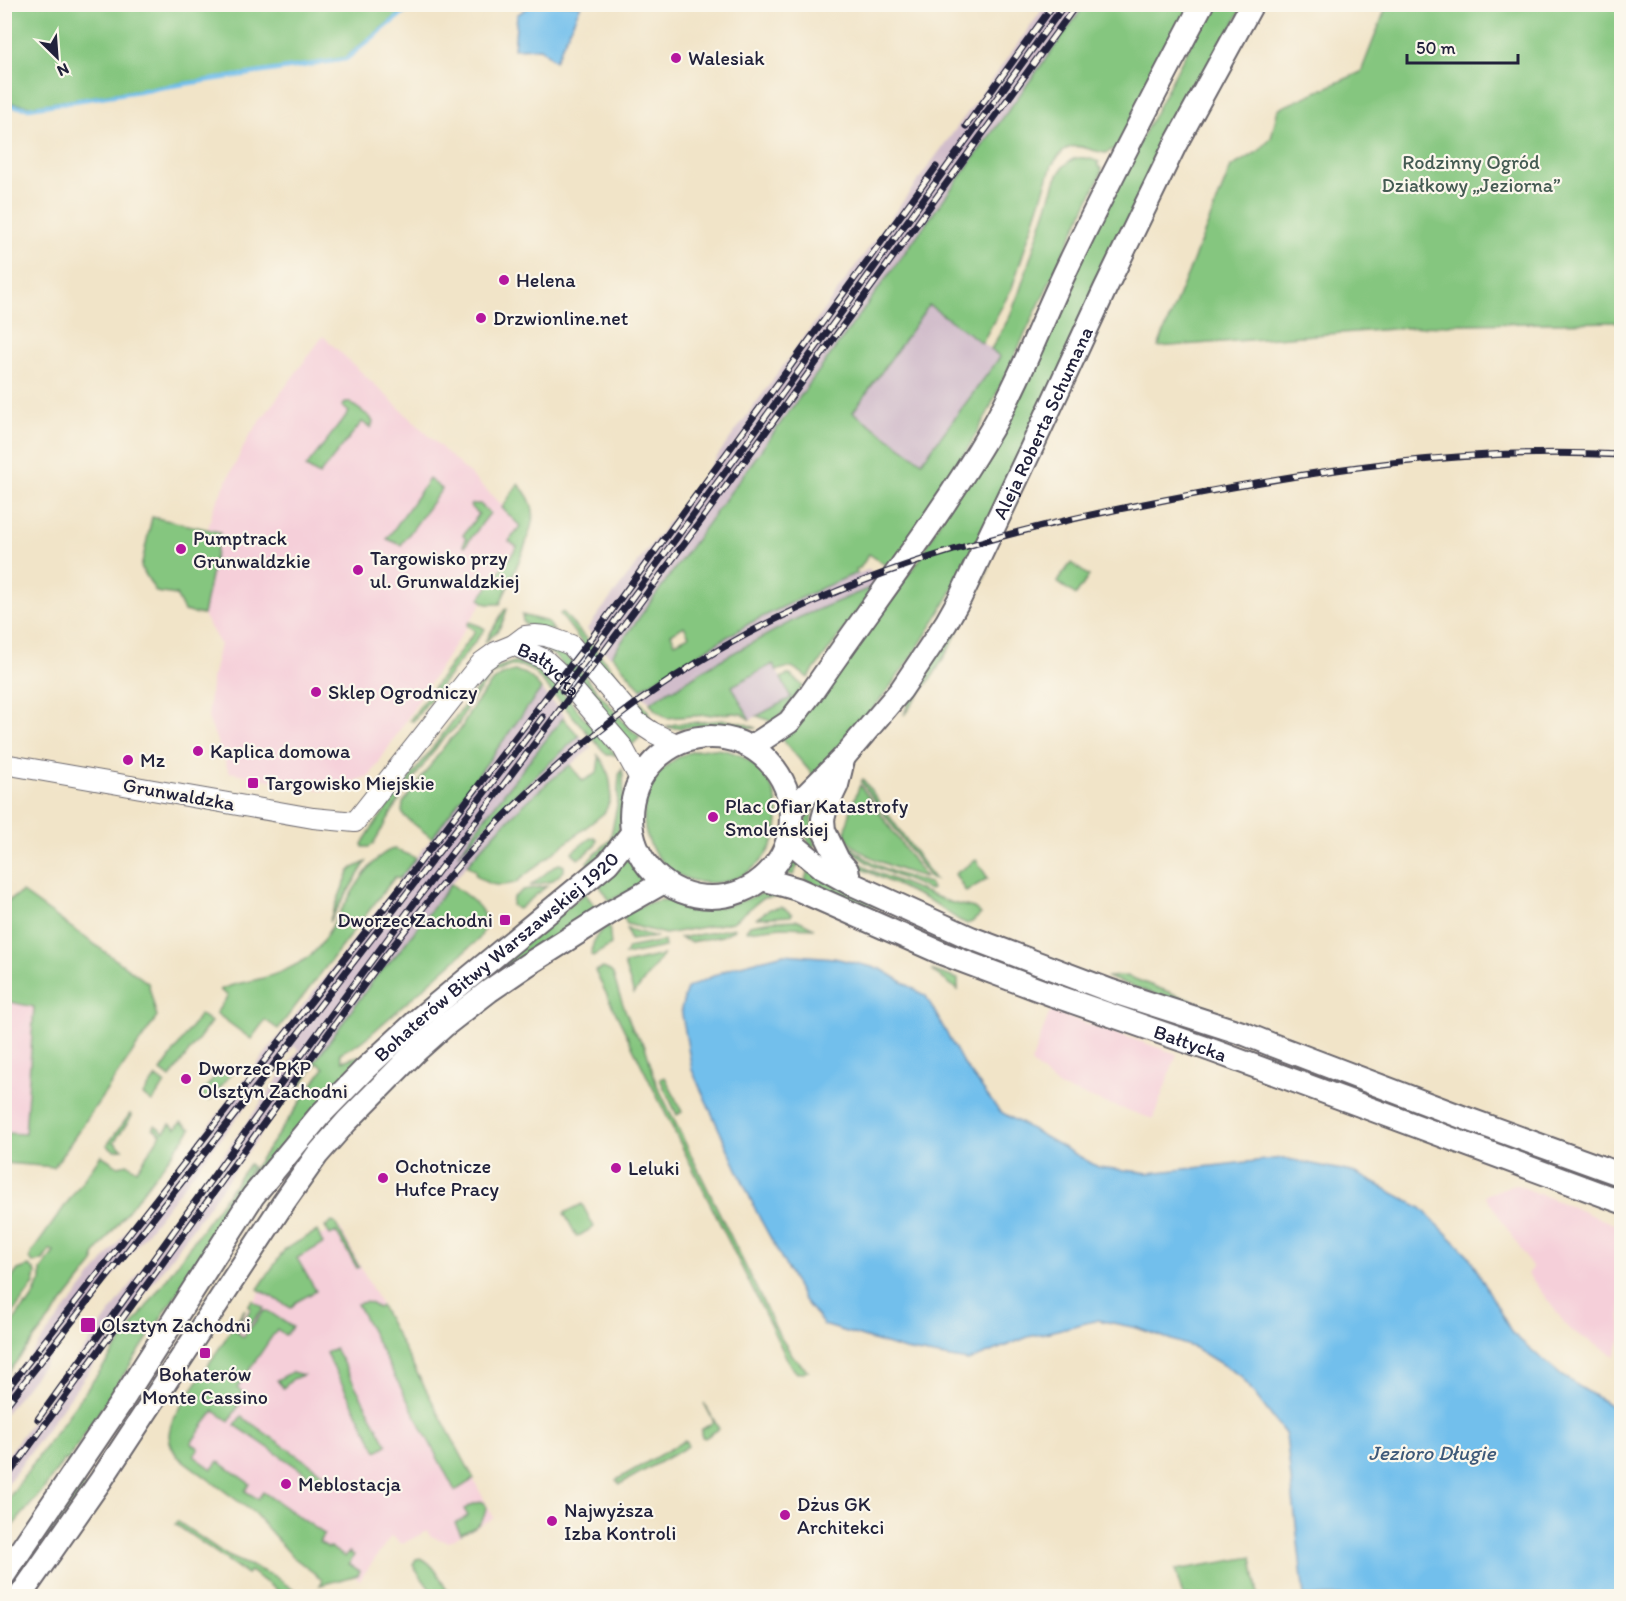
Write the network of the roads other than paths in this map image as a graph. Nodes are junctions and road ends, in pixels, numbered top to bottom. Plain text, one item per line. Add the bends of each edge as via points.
1 (1202, 4) edge
2 (1252, 4) edge
3 (513, 645) junction
4 (676, 744) junction
5 (751, 747) junction
6 (844, 757) junction
7 (4, 764) edge
8 (640, 779) junction
9 (791, 810) junction
10 (632, 833) junction
11 (788, 840) junction
12 (762, 879) junction
13 (664, 882) junction
14 (850, 883) junction
15 (1622, 1175) edge
16 (1622, 1202) edge
17 (4, 1575) edge
18 (20, 1596) edge

1 - 5 main road, Aleja Roberta Schumana via 1067,268 992,428 945,503 810,695 789,722
2 - 6 main road, Aleja Roberta Schumana via 1170,155 960,598 901,690
3 - 4 street, Bałtycka via 525,636 535,635 571,645 636,722
3 - 7 street, Grunwaldzka via 482,662 355,822
3 - 8 street, Bałtycka via 544,659 560,674 622,746
4 - 5 main road via 701,737 727,738
4 - 8 main road via 649,765
5 - 9 main road via 779,773
6 - 9 main road, Aleja Roberta Schumana
6 - 14 main road via 823,819 824,831 847,870
8 - 10 main road via 630,815
9 - 11 main road
10 - 13 main road via 643,861
10 - 17 main road, Bohaterów Bitwy Warszawskiej 1920 via 608,863 429,1011 365,1069 313,1124 253,1196 120,1404
11 - 12 main road via 778,861
11 - 14 main road, Bałtycka via 821,867
12 - 13 main road via 744,890 703,897
12 - 16 main road, Bałtycka via 797,889 944,954 1053,995
13 - 18 main road, Bohaterów Bitwy Warszawskiej 1920 via 489,992 415,1052 347,1121 284,1202
14 - 15 main road, Bałtycka via 1053,970 1245,1034

